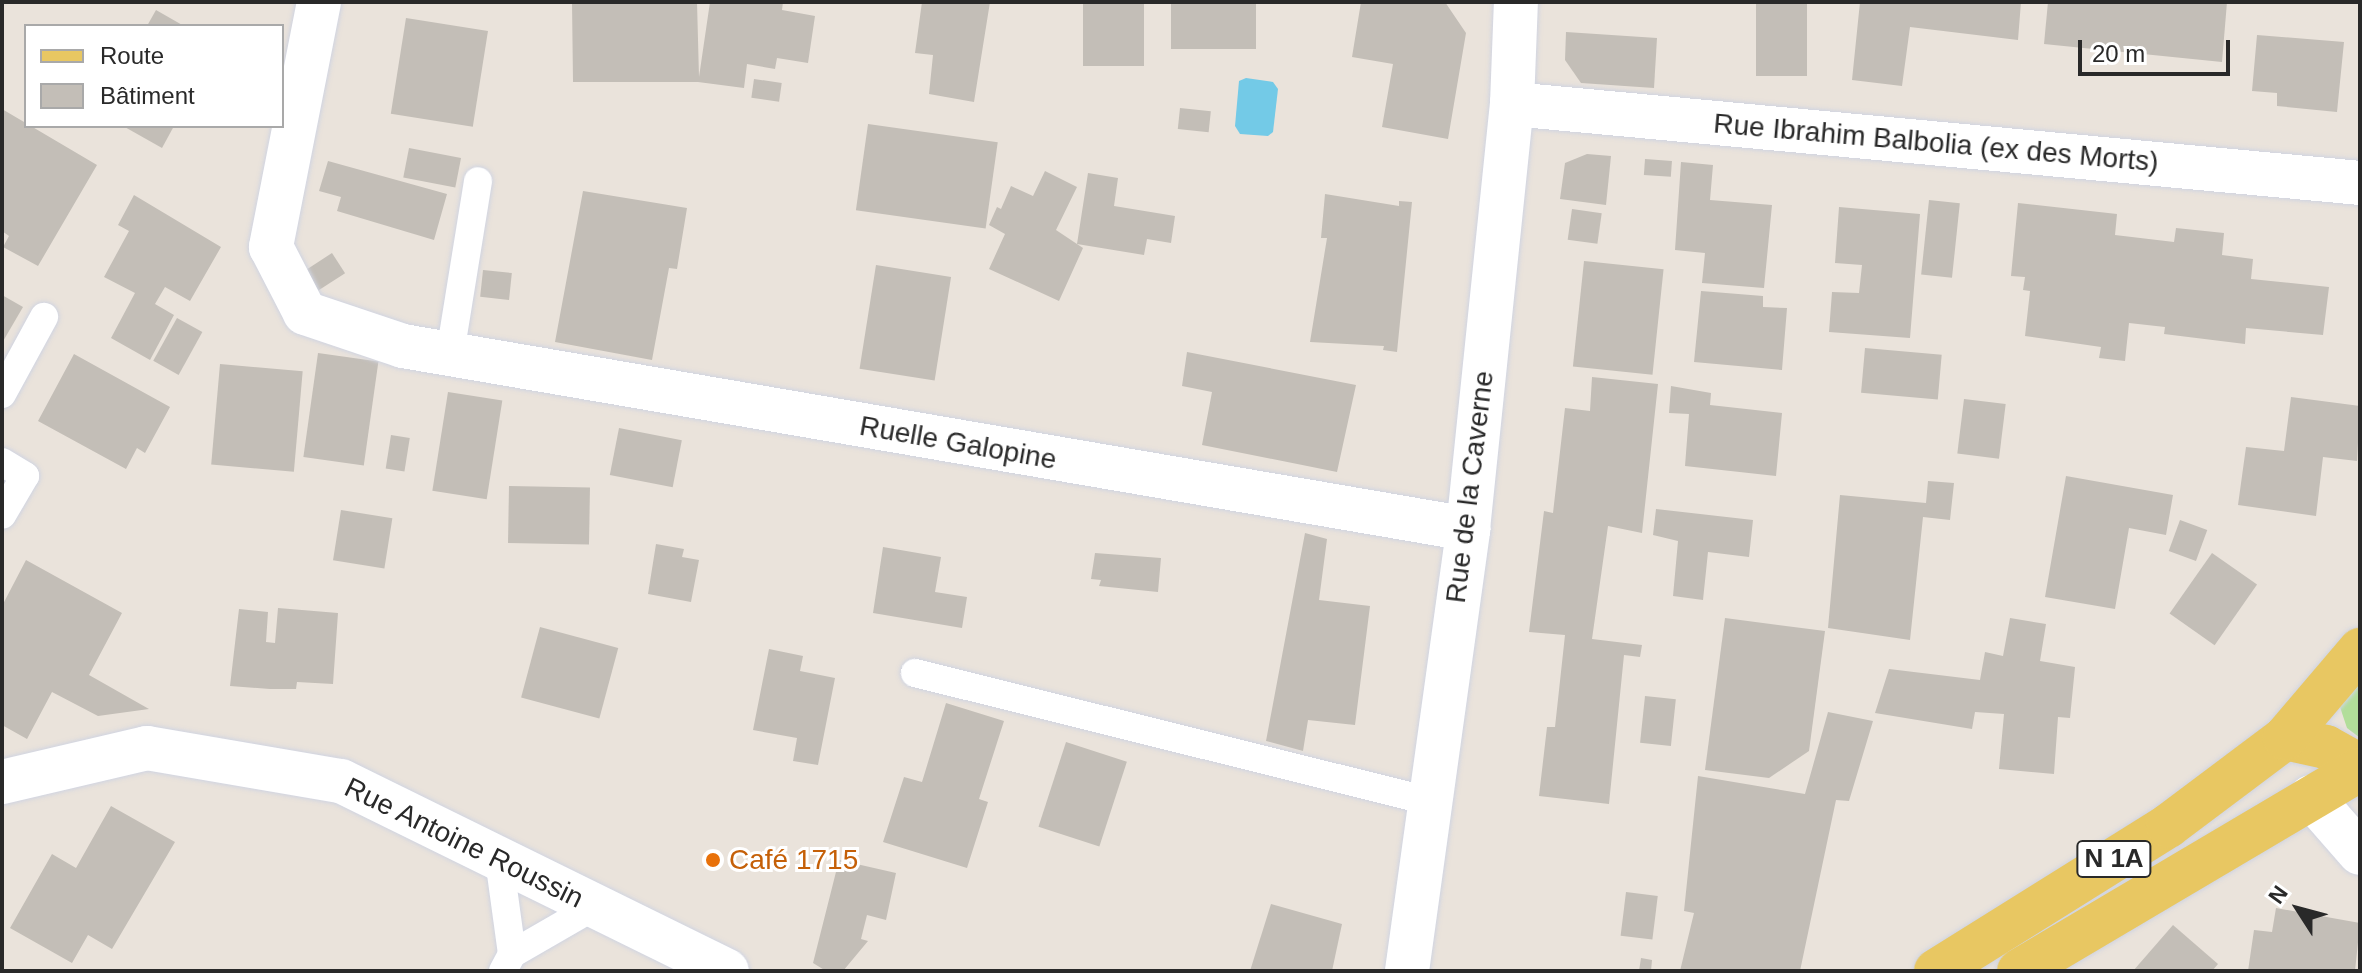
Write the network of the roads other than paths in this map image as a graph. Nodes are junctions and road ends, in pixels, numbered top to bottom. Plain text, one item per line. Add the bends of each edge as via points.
1 (319, 2) edge
2 (1516, 2) edge
3 (1512, 104) junction
4 (478, 181) dead end
5 (2360, 183) edge
6 (44, 317) dead end
7 (450, 354) junction
8 (2, 394) edge
9 (2, 462) edge
10 (2, 515) edge
11 (1468, 529) junction
12 (2360, 650) edge
13 (915, 673) dead end
14 (2285, 738) junction
15 (2360, 768) edge
16 (2, 782) edge
17 (2311, 797) junction
18 (1429, 801) junction
19 (2360, 853) edge
20 (499, 859) junction
21 (595, 906) junction
22 (508, 962) edge
23 (727, 971) edge
24 (1407, 971) edge
25 (1936, 971) edge
26 (2019, 971) edge

1 - 7 street, Ruelle Galopine via 271,247 305,313 403,346
2 - 3 street, Rue de la Caverne
3 - 5 street, Rue Ibrahim Balbolia (ex des Morts)
3 - 11 street, Rue de la Caverne
4 - 7 lane
6 - 8 lane
7 - 11 street, Ruelle Galopine
9 - 10 lane via 25,476
11 - 18 street, Rue de la Caverne
12 - 14 main road, N 1A
13 - 18 lane
14 - 15 main road via 2326,747
14 - 17 main road
14 - 25 main road, N 1A via 2168,826
15 - 17 main road, N 1A
16 - 20 street, Rue Antoine Roussin via 147,748 341,781
17 - 19 street
17 - 26 main road, N 1A
18 - 24 street, Rue de la Caverne
20 - 21 street, Rue Antoine Roussin
20 - 22 lane
21 - 22 lane
21 - 23 street, Rue Antoine Roussin

